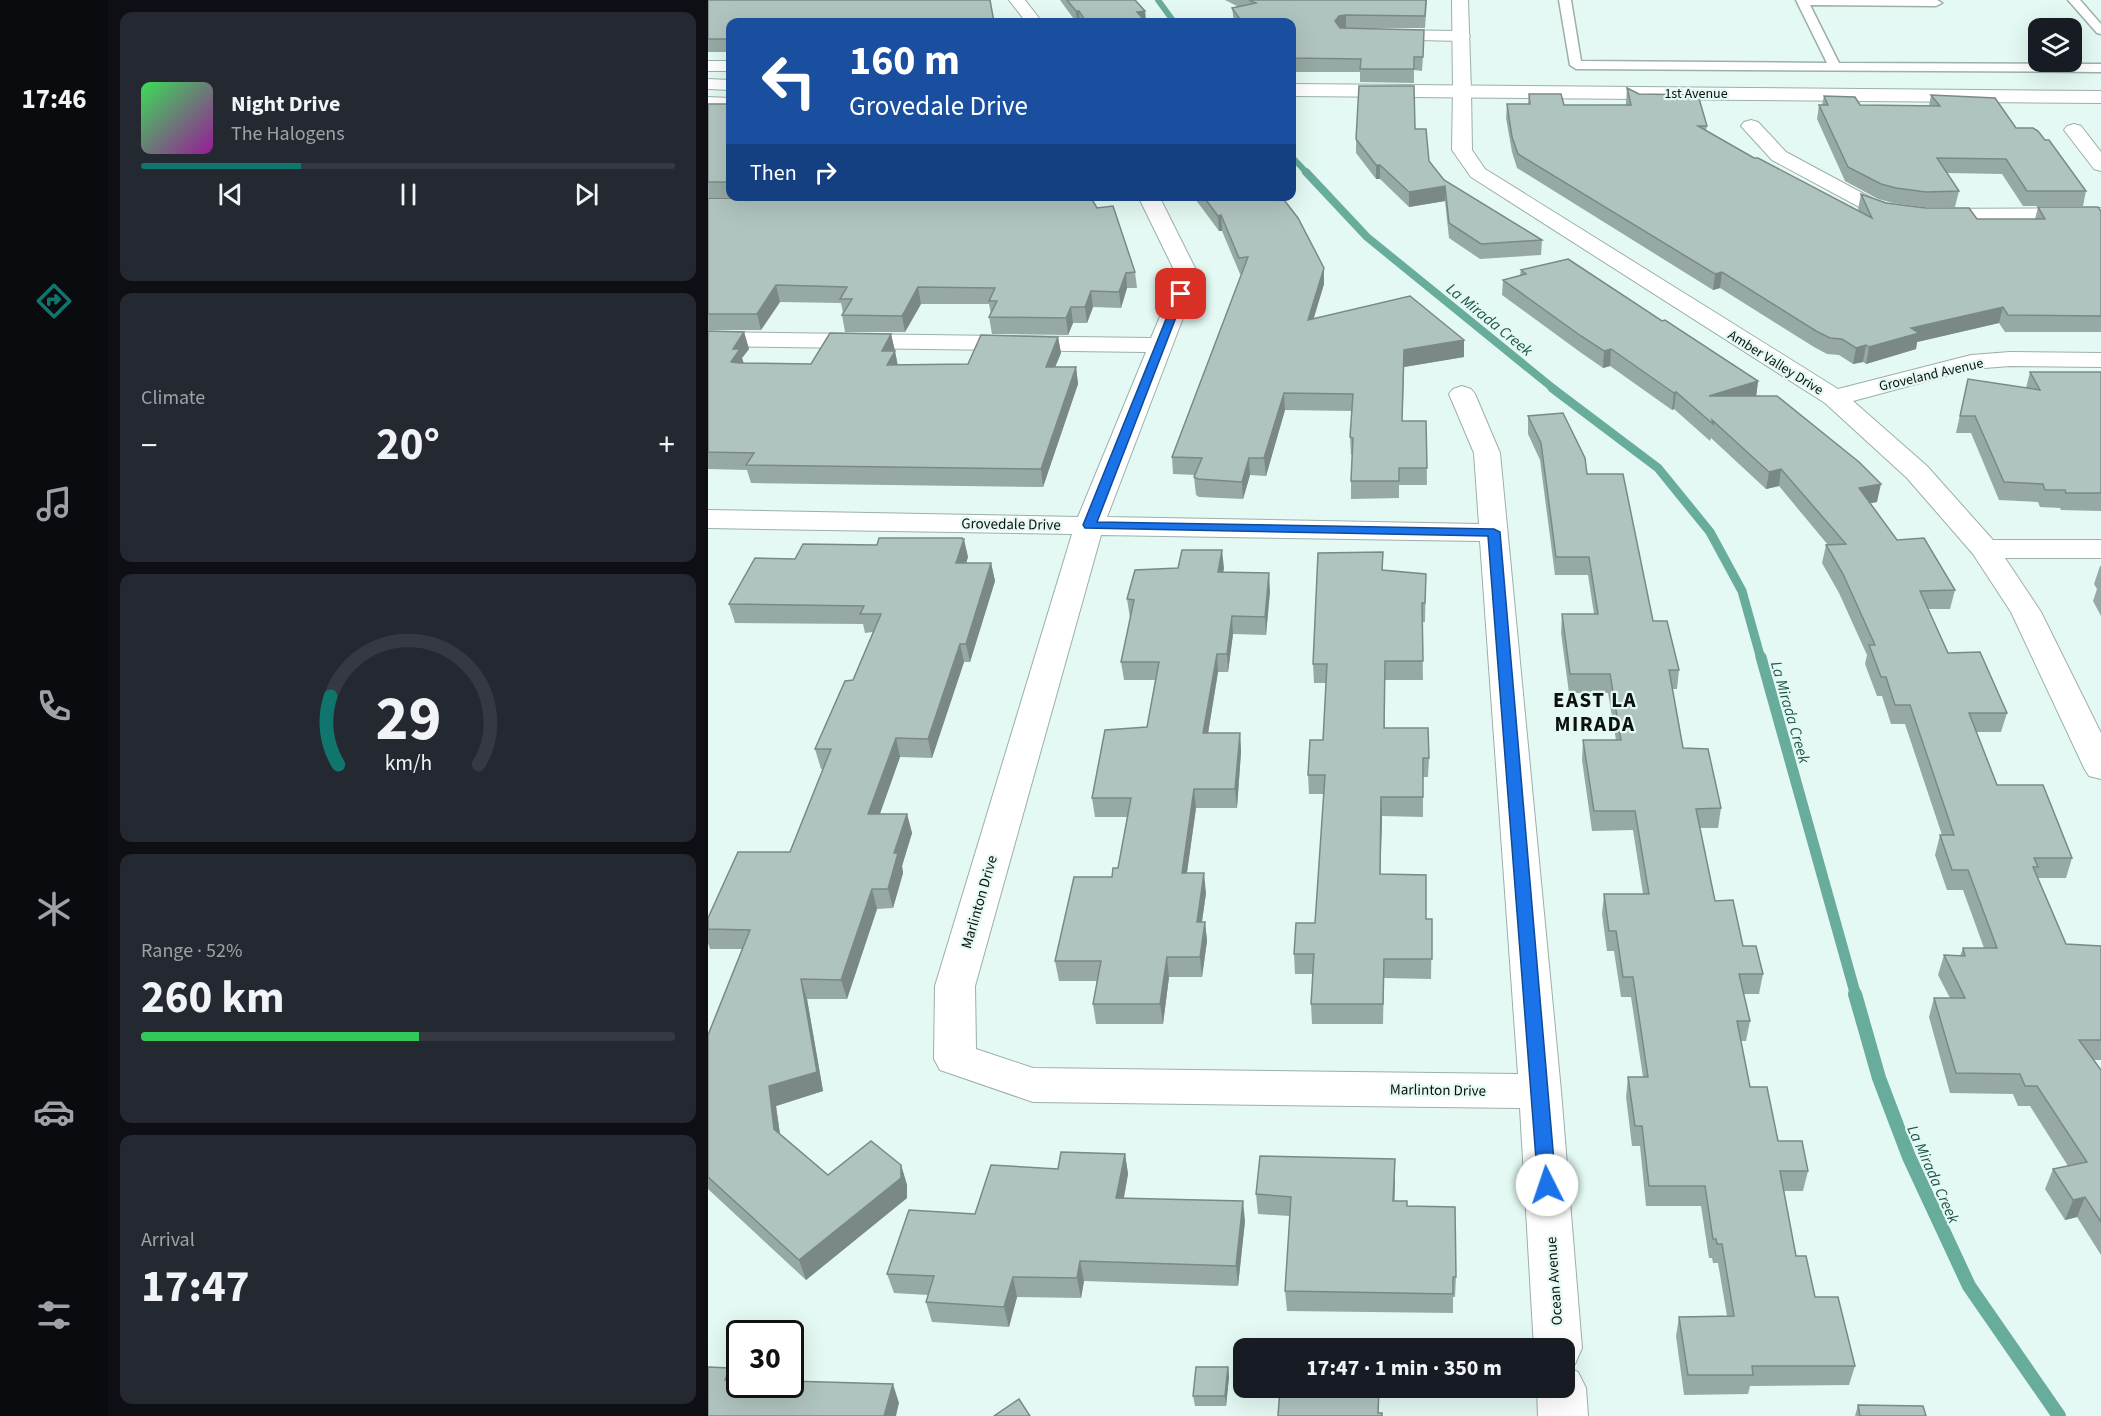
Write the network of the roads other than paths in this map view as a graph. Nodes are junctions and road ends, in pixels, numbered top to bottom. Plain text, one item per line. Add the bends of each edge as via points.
1 (1017, 0) edge
2 (1460, 0) edge
3 (1565, 0) edge
4 (2074, 0) edge
5 (1803, 1) edge
6 (1935, 1) edge
7 (1031, 18) edge
8 (2101, 31) edge
9 (1369, 35) edge
10 (1461, 36) junction
11 (708, 66) edge
12 (726, 66) edge
13 (1836, 68) junction
14 (2101, 68) edge
15 (708, 84) edge
16 (726, 85) edge
17 (1296, 90) edge
18 (1462, 91) junction
19 (2101, 97) edge
20 (708, 103) edge
21 (726, 103) edge
22 (1751, 126) dead end
23 (2074, 130) dead end
24 (2101, 165) edge
25 (1150, 201) edge
26 (2101, 214) edge
27 (708, 339) edge
28 (1159, 345) junction
29 (2101, 360) edge
30 (1462, 394) dead end
31 (1834, 398) junction
32 (708, 519) edge
33 (1089, 525) junction
34 (1494, 532) junction
35 (1985, 549) junction
36 (2101, 549) edge
37 (2101, 768) edge
38 (1540, 1091) junction
39 (1557, 1338) edge
40 (1562, 1398) edge
41 (1563, 1416) edge

1 - 7 street
2 - 10 street, Amber Valley Drive
3 - 13 lane via 1576,65
4 - 8 lane
5 - 6 lane
5 - 13 lane
9 - 10 street
10 - 18 street, Amber Valley Drive
11 - 12 street
13 - 14 lane
15 - 16 street
17 - 18 street, 1st Avenue
18 - 19 street, 1st Avenue
18 - 31 street, Amber Valley Drive via 1462,150 1479,173
20 - 21 street
22 - 26 street via 1779,156 1892,212
23 - 24 street
25 - 28 street, Marlinton Drive via 1188,276
27 - 28 street
28 - 33 street, Marlinton Drive
29 - 31 street, Groveland Avenue via 1971,362
30 - 34 street, Ocean Avenue via 1487,453
31 - 35 street, Amber Valley Drive via 1917,472
32 - 33 street, Grovedale Drive
33 - 34 street, Grovedale Drive
33 - 38 street, Marlinton Drive via 955,986 955,1059 1033,1084
34 - 38 street, Ocean Avenue
35 - 36 street
35 - 37 street, Amber Valley Drive via 2026,612
38 - 39 street, Ocean Avenue
40 - 41 street

